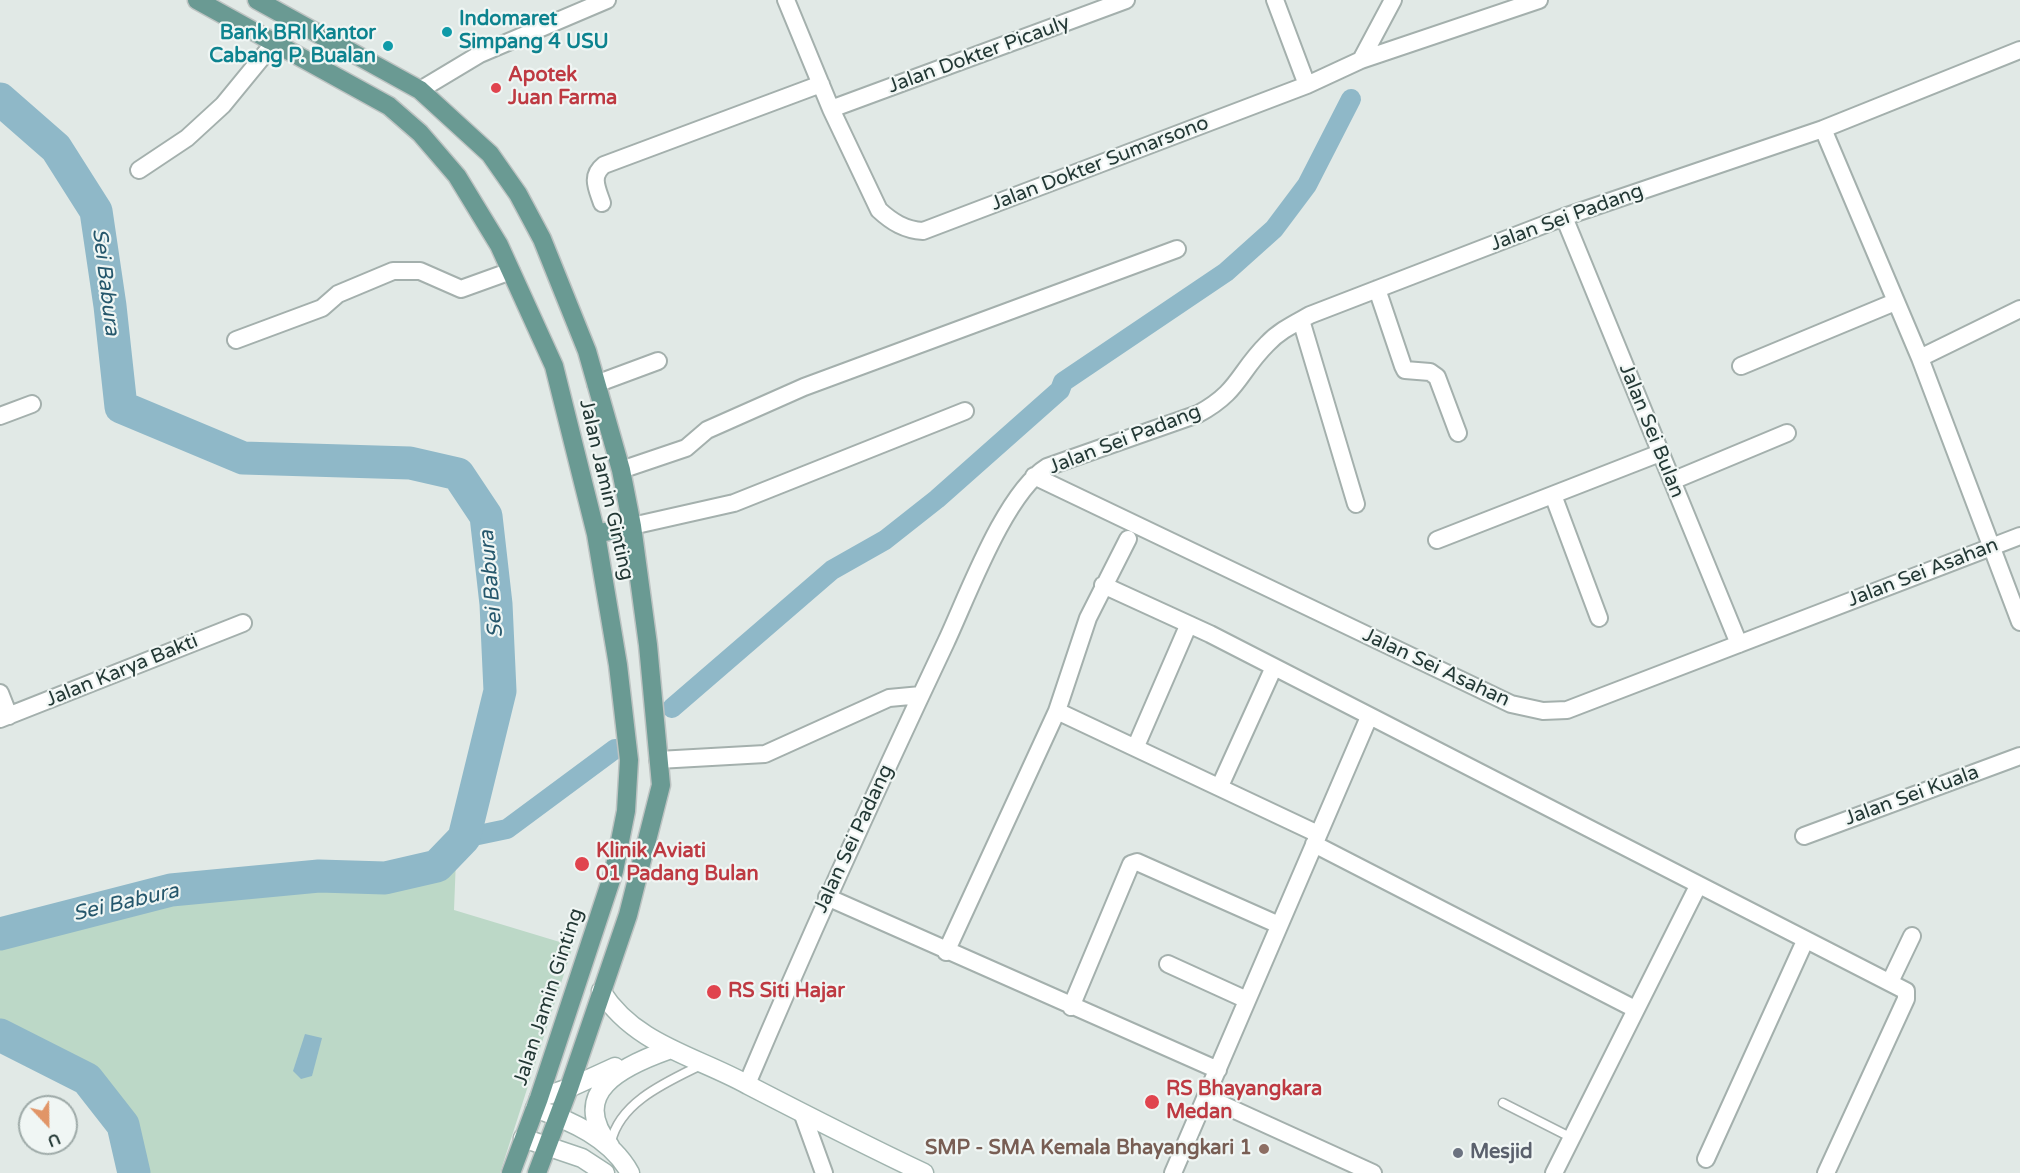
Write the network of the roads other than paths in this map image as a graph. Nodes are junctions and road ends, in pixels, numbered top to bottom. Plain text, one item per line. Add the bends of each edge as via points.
1 (197, 0) edge
2 (257, 0) edge
3 (607, 0) edge
4 (786, 0) edge
5 (1126, 0) edge
6 (1275, 0) edge
7 (1393, 0) edge
8 (1539, 0) edge
9 (273, 44) junction
10 (2020, 50) edge
11 (1361, 60) junction
12 (821, 84) junction
13 (1307, 85) junction
14 (420, 90) junction
15 (831, 109) junction
16 (1823, 129) junction
17 (139, 170) dead end
18 (602, 203) dead end
19 (1564, 217) junction
20 (1177, 249) dead end
21 (511, 271) junction
22 (1377, 289) junction
23 (1895, 302) junction
24 (2020, 309) edge
25 (1301, 320) junction
26 (236, 340) dead end
27 (1920, 358) junction
28 (658, 361) dead end
29 (1741, 366) dead end
30 (596, 384) junction
31 (32, 404) dead end
32 (965, 411) dead end
33 (0, 416) edge
34 (1458, 433) dead end
35 (1786, 433) dead end
36 (1660, 453) junction
37 (621, 470) junction
38 (1034, 476) junction
39 (1672, 481) junction
40 (1552, 495) junction
41 (1356, 504) dead end
42 (632, 526) junction
43 (596, 534) junction
44 (2020, 536) edge
45 (1128, 539) dead end
46 (1437, 540) dead end
47 (1992, 546) junction
48 (1103, 585) junction
49 (1599, 618) dead end
50 (243, 622) dead end
51 (2020, 622) edge
52 (1188, 626) junction
53 (1739, 644) junction
54 (1274, 667) junction
55 (0, 693) edge
56 (921, 695) junction
57 (1057, 711) junction
58 (1369, 717) junction
59 (4, 718) edge
60 (1136, 747) junction
61 (2020, 756) edge
62 (658, 760) junction
63 (1220, 786) junction
64 (1804, 836) dead end
65 (1316, 839) junction
66 (1698, 886) junction
67 (827, 897) junction
68 (1279, 925) junction
69 (1912, 936) dead end
70 (1805, 941) junction
71 (946, 952) junction
72 (1168, 964) dead end
73 (1890, 982) junction
74 (602, 991) junction
75 (1247, 1000) junction
76 (1071, 1006) junction
77 (1635, 1009) junction
78 (668, 1050) junction
79 (703, 1063) junction
80 (1218, 1070) junction
81 (747, 1084) junction
82 (569, 1088) junction
83 (1206, 1098) junction
84 (537, 1103) junction
85 (1503, 1103) dead end
86 (803, 1115) junction
87 (557, 1116) junction
88 (523, 1138) junction
89 (1572, 1138) junction
90 (610, 1146) junction
91 (545, 1147) junction
92 (1706, 1159) dead end
93 (511, 1173) edge
94 (537, 1173) edge
95 (605, 1173) edge
96 (630, 1173) edge
97 (824, 1173) edge
98 (924, 1173) edge
99 (1173, 1173) edge
100 (1373, 1173) edge
101 (1554, 1173) edge
102 (1826, 1173) edge

1 - 9 main road, Jalan Jamin Ginting
2 - 14 main road, Jalan Jamin Ginting
3 - 14 street via 480,54
4 - 12 street, Jalan Dokter Sumarsono
5 - 15 street, Jalan Dokter Picauly
6 - 13 street
7 - 11 street
8 - 11 street, Jalan Dokter Sumarsono
9 - 17 street via 223,105 187,138
9 - 21 main road, Jalan Jamin Ginting via 389,106 420,133 458,176
10 - 16 street, Jalan Sei Padang
11 - 13 street, Jalan Dokter Sumarsono
12 - 15 street, Jalan Dokter Sumarsono
12 - 18 street via 604,165 595,179
13 - 15 street, Jalan Dokter Sumarsono via 923,231 890,220 879,210
14 - 30 main road, Jalan Jamin Ginting via 490,154 518,194 542,240 587,351
16 - 19 street, Jalan Sei Padang
16 - 23 street
19 - 22 street, Jalan Sei Padang
19 - 36 street, Jalan Sei Bulan
20 - 37 street via 825,379 707,430 686,448
21 - 26 street via 461,289 420,271 393,271 338,294 322,308
21 - 43 main road, Jalan Jamin Ginting via 554,366
22 - 25 street, Jalan Sei Padang
22 - 34 street via 1405,370 1430,372 1437,377
23 - 27 street
23 - 29 street
24 - 27 street
25 - 38 street, Jalan Sei Padang via 1265,345 1232,391 1215,405
25 - 41 street
27 - 47 street
28 - 30 street
30 - 37 main road, Jalan Jamin Ginting
31 - 33 street
32 - 42 street via 734,503
35 - 39 street
36 - 39 street, Jalan Sei Bulan
36 - 40 street
37 - 42 main road, Jalan Jamin Ginting
38 - 53 street, Jalan Sei Asahan via 1511,704 1543,711 1567,710
38 - 56 street, Jalan Sei Padang via 1008,512
39 - 53 street, Jalan Sei Bulan
40 - 46 street
40 - 49 street
42 - 43 main road
42 - 62 main road, Jalan Jamin Ginting
43 - 84 main road, Jalan Jamin Ginting via 629,760 626,811 614,871
44 - 47 street, Jalan Sei Asahan
45 - 48 street
47 - 51 street
47 - 53 street, Jalan Sei Asahan
48 - 52 street
48 - 57 street
50 - 59 street, Jalan Karya Bakti
52 - 54 street
52 - 60 street
54 - 58 street
54 - 63 street
55 - 59 street
56 - 62 street via 889,698 765,754
56 - 67 street, Jalan Sei Padang
57 - 60 street
57 - 71 street
58 - 65 street
58 - 66 street
60 - 63 street
61 - 64 street, Jalan Sei Kuala
62 - 74 main road, Jalan Jamin Ginting via 661,785 646,853
63 - 65 street
65 - 68 street
65 - 77 street
66 - 70 street
66 - 77 street
67 - 71 street
67 - 81 street, Jalan Sei Padang
68 - 75 street
68 - 76 street via 1137,862 1131,864
69 - 73 street
70 - 73 street
70 - 92 street
71 - 76 street
72 - 75 street
73 - 102 street via 1906,991 1906,999
74 - 78 street via 622,1019
74 - 82 main road, Jalan Jamin Ginting
75 - 80 street
76 - 80 street
77 - 89 street
78 - 79 street
78 - 82 street via 619,1065
78 - 90 street via 614,1074 599,1092 595,1120
79 - 81 street
79 - 90 lane via 636,1102 613,1132
80 - 83 street
81 - 86 street
82 - 84 street
82 - 87 main road, Jalan Jamin Ginting
83 - 99 street
83 - 100 street
84 - 87 street
84 - 88 main road, Jalan Jamin Ginting
85 - 89 lane
86 - 97 street
86 - 98 street
87 - 90 street
87 - 91 main road, Jalan Jamin Ginting
88 - 91 street
88 - 93 main road, Jalan Jamin Ginting
89 - 101 street
90 - 96 street
91 - 94 main road, Jalan Jamin Ginting
91 - 95 street via 582,1158

